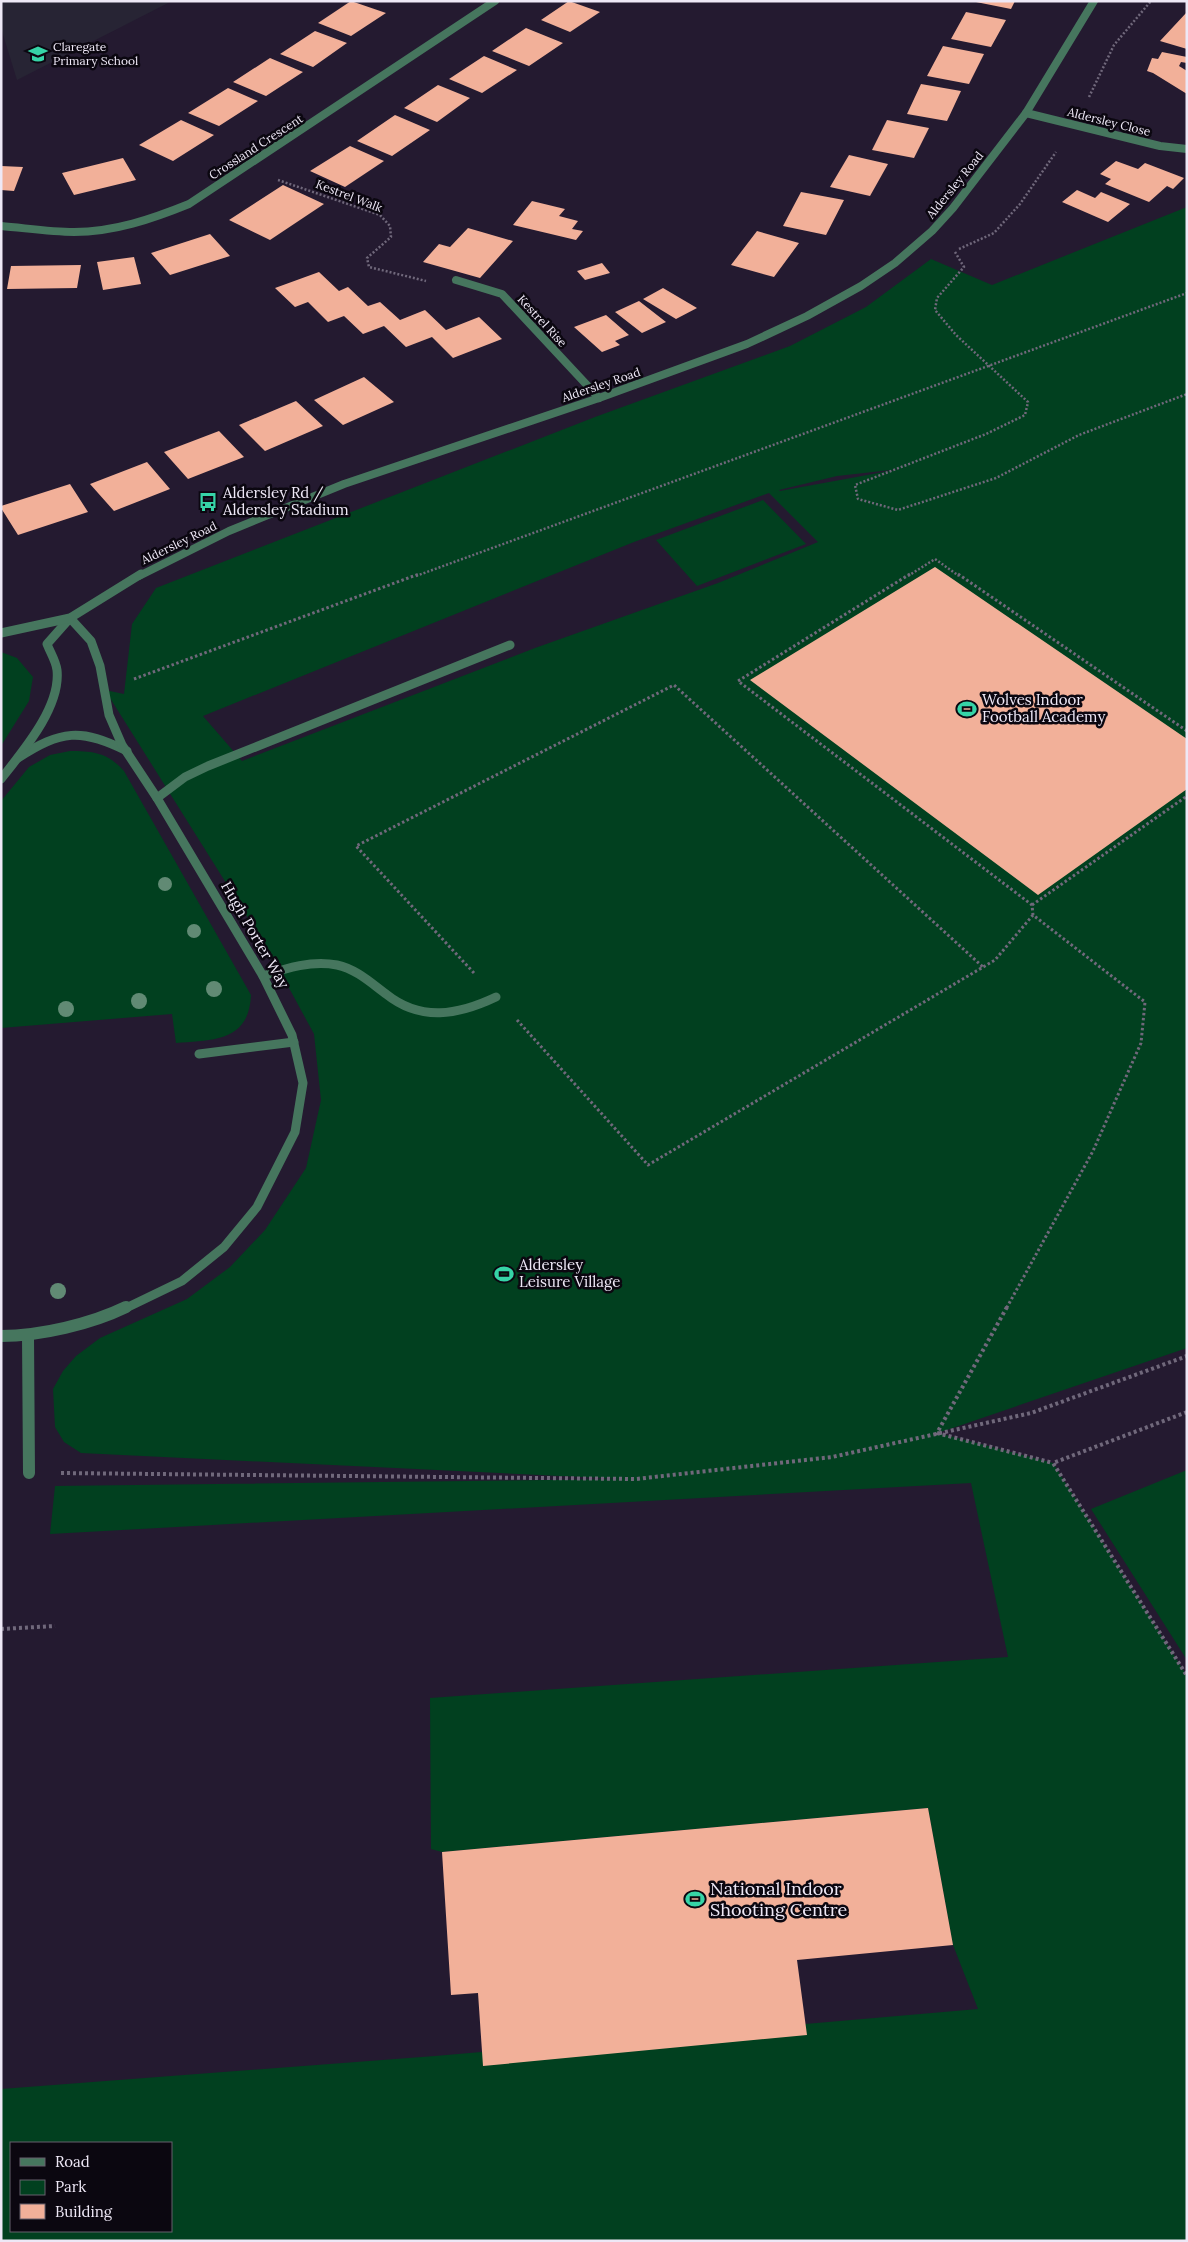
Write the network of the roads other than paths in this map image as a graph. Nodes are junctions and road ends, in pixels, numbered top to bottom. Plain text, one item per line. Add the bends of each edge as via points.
1 (495, 1) edge
2 (1094, 1) edge
3 (1026, 113) junction
4 (1187, 149) edge
5 (1, 226) edge
6 (456, 280) road end
7 (599, 398) junction
8 (70, 618) junction
9 (1, 633) edge
10 (510, 645) dead end
11 (127, 751) junction
12 (17, 758) junction
13 (1, 779) edge
14 (158, 798) junction
15 (263, 976) junction
16 (496, 997) road end
17 (294, 1042) junction
18 (199, 1054) dead end
19 (1, 1336) edge
20 (28, 1336) junction
21 (28, 1473) road end

1 - 5 street, Crossland Crescent via 189,204 125,225 75,232
2 - 3 street, Aldersley Road
3 - 4 street, Aldersley Close via 1160,146
3 - 7 street, Aldersley Road via 932,231 895,263 861,286 748,344
6 - 7 street, Kestrel Rise via 502,294
7 - 8 street, Aldersley Road via 344,484 229,531 146,571
8 - 9 street, Aldersley Road
8 - 11 street, Hugh Porter Way via 91,641 100,666 108,715
8 - 12 street via 48,644 57,670 48,710
10 - 14 street via 208,766 185,777
11 - 12 street via 103,738 62,734 45,739
11 - 14 street, Hugh Porter Way
12 - 13 street
14 - 15 street, Hugh Porter Way
15 - 16 street via 297,965 320,963 339,966 356,972 407,1008 423,1012 457,1013
15 - 17 street, Hugh Porter Way
17 - 18 street
17 - 20 street, Hugh Porter Way via 303,1083 295,1132 257,1207 224,1247 182,1282 112,1314
19 - 20 street, Hugh Porter Way
20 - 21 street

